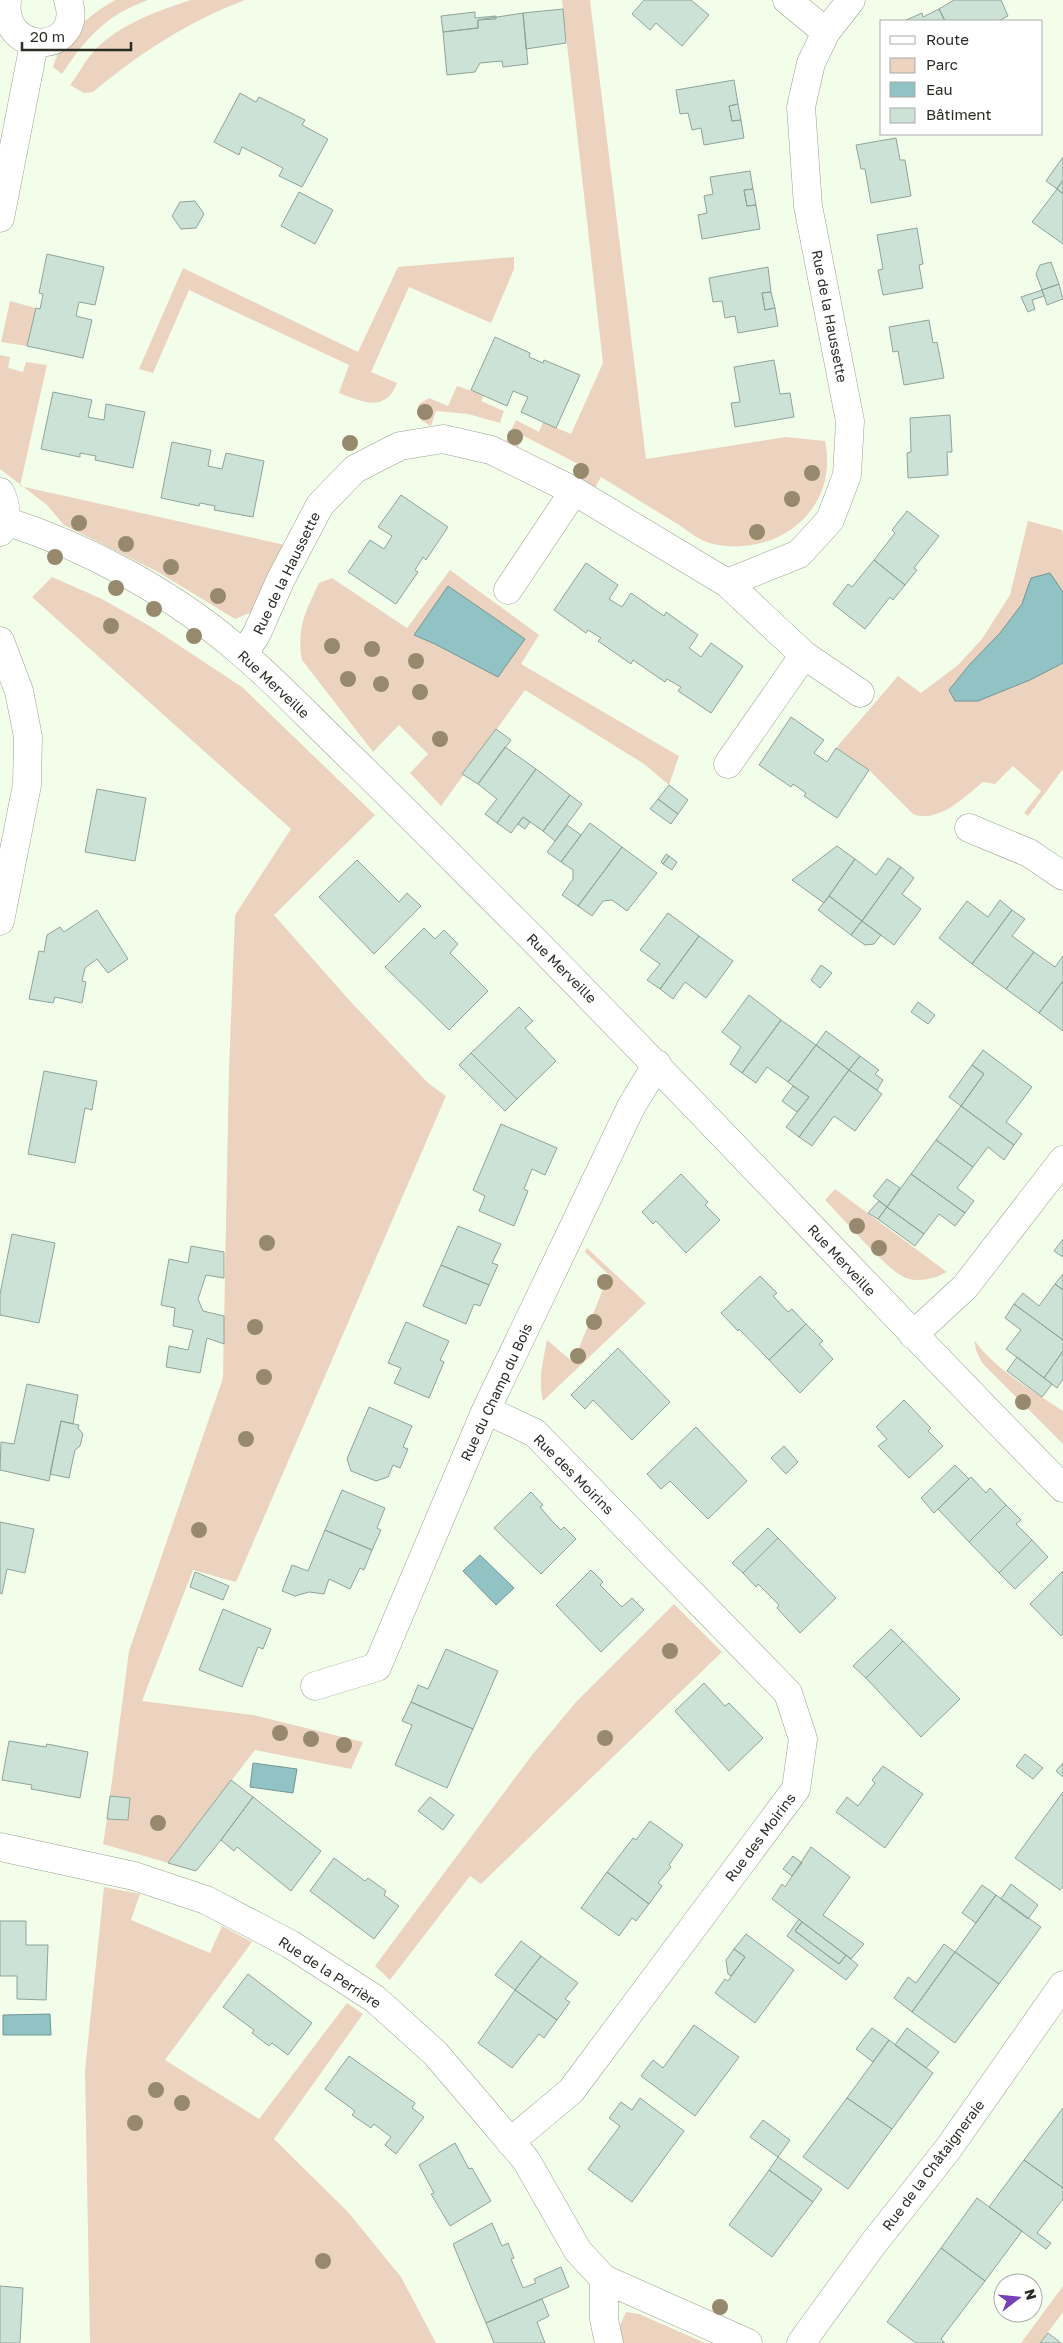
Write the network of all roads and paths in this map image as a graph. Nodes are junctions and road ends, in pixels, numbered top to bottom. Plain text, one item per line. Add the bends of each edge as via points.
1 (7, 0) edge
2 (787, 0) edge
3 (851, 0) edge
4 (70, 1) edge
5 (826, 32) junction
6 (34, 44) junction
7 (0, 218) edge
8 (574, 491) junction
9 (0, 492) edge
10 (3, 526) edge
11 (727, 583) junction
12 (508, 590) dead end
13 (0, 641) edge
14 (244, 654) junction
15 (804, 655) junction
16 (860, 693) dead end
17 (728, 764) dead end
18 (969, 828) dead end
19 (1063, 876) edge
20 (0, 921) edge
21 (656, 1064) junction
22 (1063, 1160) edge
23 (913, 1335) junction
24 (486, 1410) junction
25 (1063, 1488) edge
26 (315, 1686) dead end
27 (0, 1847) edge
28 (1063, 1985) edge
29 (510, 2142) junction
30 (604, 2279) junction
31 (609, 2343) edge
32 (748, 2343) edge
33 (801, 2343) edge

1 - 6 street via 8,27 15,35
2 - 5 street
3 - 5 street, Rue de la Haussette
4 - 6 street via 70,13 63,33 44,44
5 - 11 street, Rue de la Haussette via 811,63 800,107 808,206 850,421 847,475 830,520 799,554
6 - 7 street
8 - 11 street, Rue de la Haussette
8 - 12 street
8 - 14 street, Rue de la Haussette via 491,450 443,439 400,446 355,469 320,505
9 - 10 street via 5,504
10 - 14 street, Rue Merveille via 30,529 124,572 200,619
11 - 15 street, Rue de la Haussette
13 - 20 street via 19,691 28,737 27,786
14 - 21 street, Rue Merveille
15 - 16 street, Rue de la Haussette
15 - 17 street
18 - 19 street via 1029,853
21 - 23 street, Rue Merveille
21 - 24 street, Rue du Champ du Bois via 631,1107
22 - 23 street via 965,1287
23 - 25 street, Rue Merveille
24 - 26 street, Rue du Champ du Bois via 377,1667
24 - 29 street, Rue des Moirins via 535,1433 788,1692 803,1739 796,1789 571,2091
27 - 29 street, Rue de la Perrière via 134,1876 206,1900 290,1944 375,1999 428,2047
28 - 33 street, Rue de la Châtaigneraie via 948,2149
29 - 30 street, Rue de la Perrière via 526,2160 578,2251
30 - 31 street via 604,2319
30 - 32 street, Rue de la Perrière

